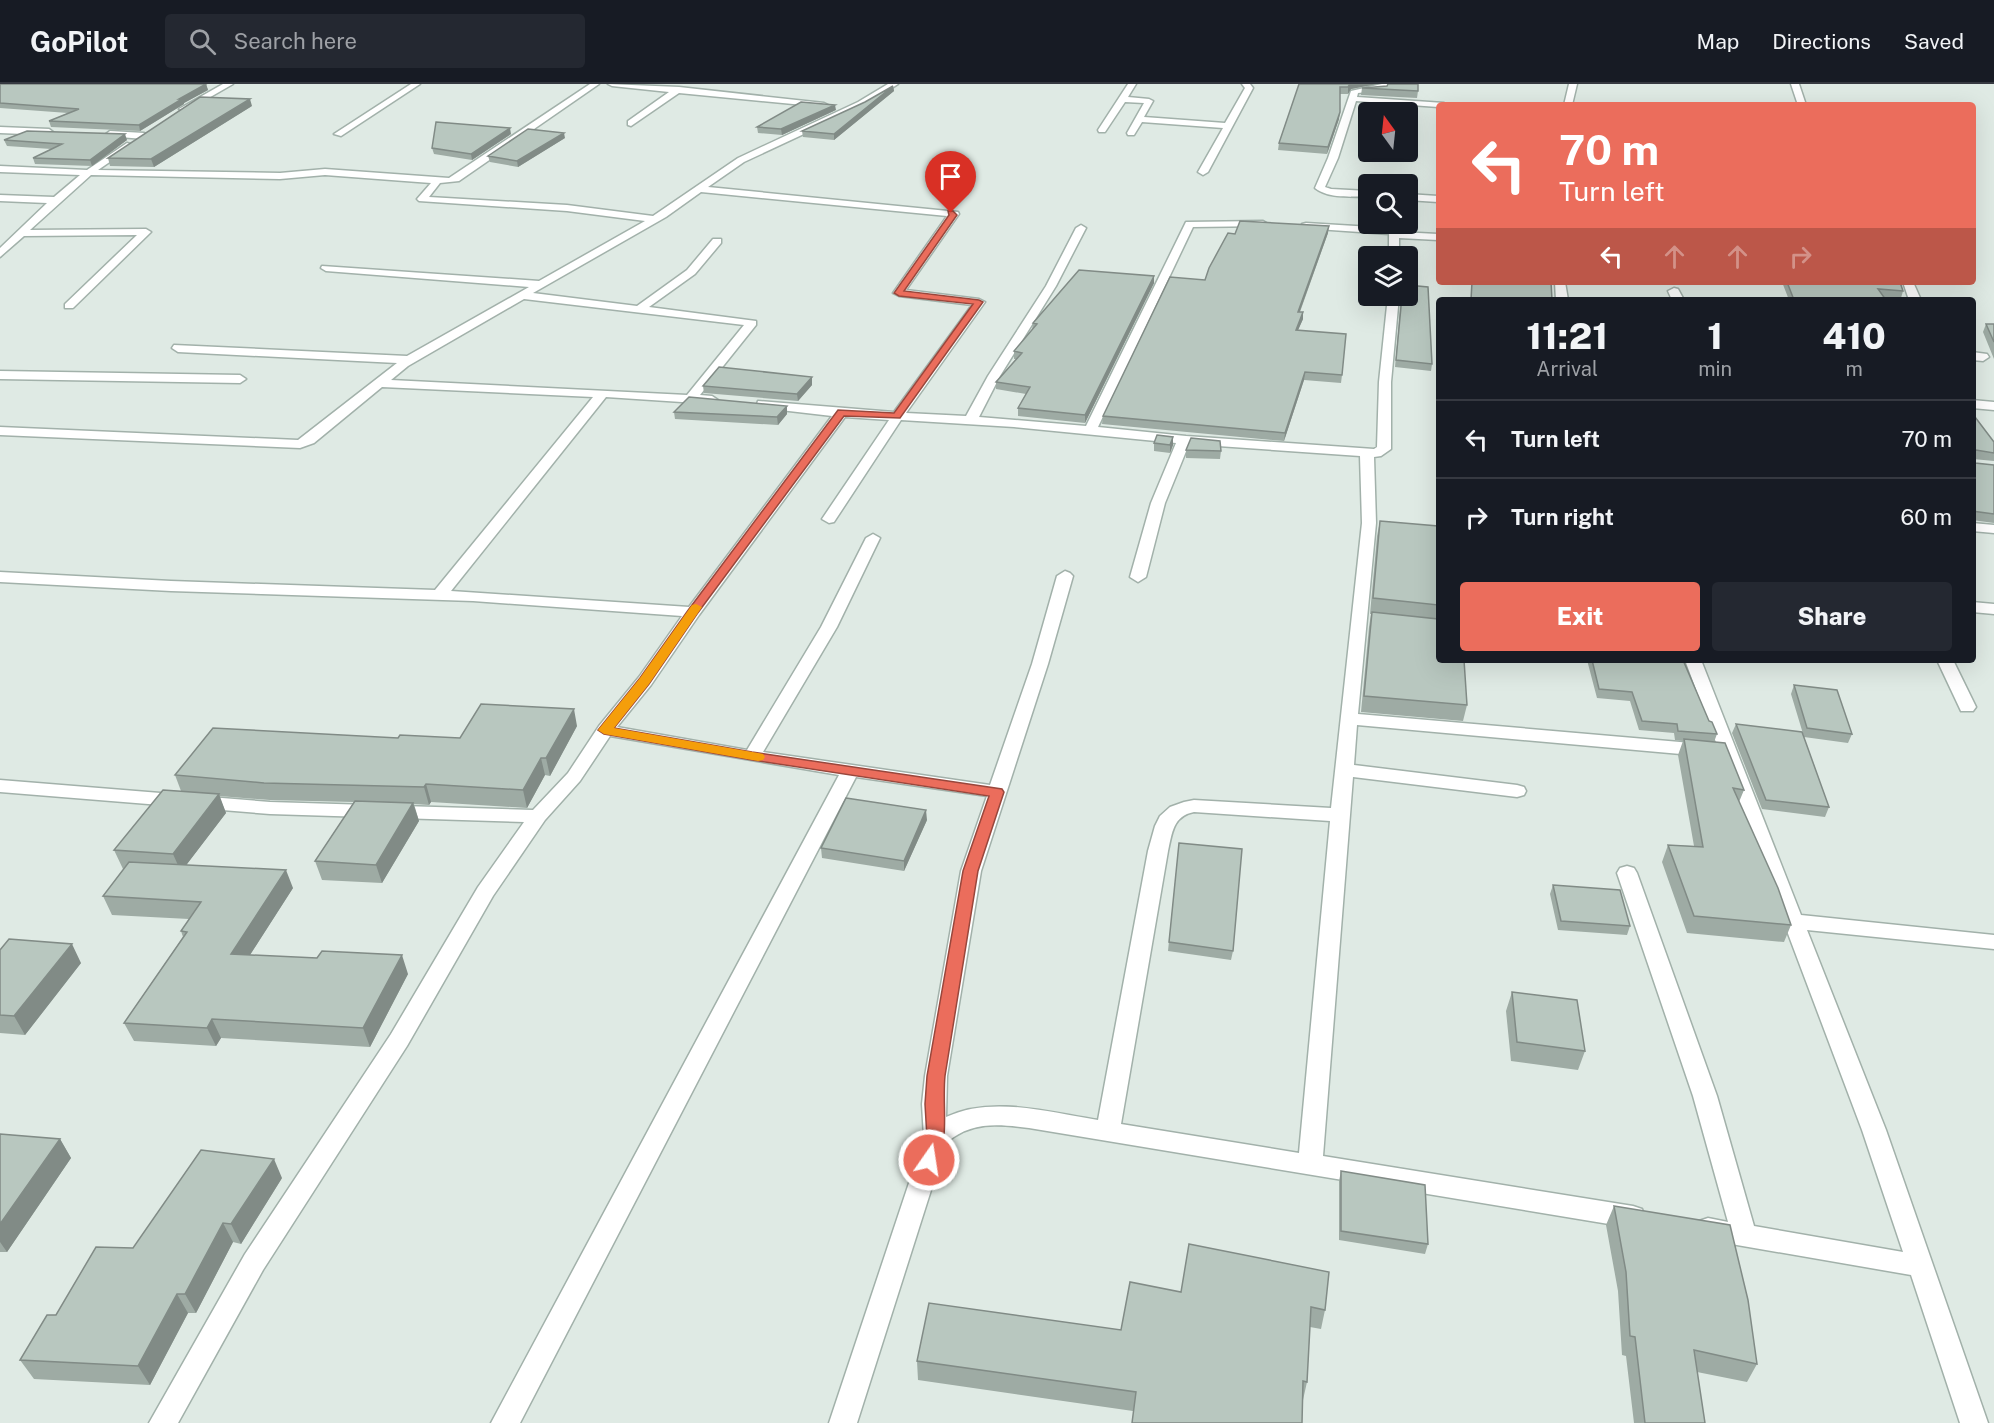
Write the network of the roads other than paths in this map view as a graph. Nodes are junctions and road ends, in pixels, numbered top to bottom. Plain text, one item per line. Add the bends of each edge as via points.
1 (416, 84) edge
2 (595, 84) edge
3 (612, 84) edge
4 (894, 84) edge
5 (1132, 84) edge
6 (1246, 84) edge
7 (1386, 84) edge
8 (1574, 84) edge
9 (1795, 84) edge
10 (212, 85) edge
11 (227, 85) edge
12 (679, 89) junction
13 (1121, 99) junction
14 (1352, 99) junction
15 (1569, 102) edge
16 (1801, 102) edge
17 (1436, 104) edge
18 (853, 108) junction
19 (176, 114) edge
20 (1139, 119) junction
21 (632, 123) dead end
22 (1226, 126) junction
23 (0, 130) edge
24 (1102, 130) dead end
25 (60, 132) edge
26 (1131, 133) dead end
27 (96, 134) edge
28 (338, 134) dead end
29 (0, 169) edge
30 (89, 172) junction
31 (1203, 172) dead end
32 (438, 180) junction
33 (697, 189) junction
34 (1358, 193) edge
35 (0, 198) edge
36 (1418, 198) edge
37 (1436, 199) edge
38 (56, 200) junction
39 (655, 219) junction
40 (1081, 228) dead end
41 (1358, 228) edge
42 (20, 233) junction
43 (1418, 234) edge
44 (1436, 237) edge
45 (717, 241) dead end
46 (0, 254) edge
47 (326, 268) dead end
48 (540, 284) junction
49 (519, 295) junction
50 (69, 306) dead end
51 (1393, 306) edge
52 (638, 310) junction
53 (178, 348) dead end
54 (410, 360) junction
55 (0, 375) edge
56 (240, 379) dead end
57 (378, 383) junction
58 (601, 395) junction
59 (691, 398) junction
60 (724, 401) edge
61 (746, 403) edge
62 (1976, 404) edge
63 (1994, 406) edge
64 (841, 412) junction
65 (897, 416) junction
66 (970, 420) junction
67 (1090, 430) junction
68 (0, 431) edge
69 (1184, 440) junction
70 (1367, 453) junction
71 (829, 519) dead end
72 (1976, 527) edge
73 (1994, 529) edge
74 (873, 538) dead end
75 (1065, 576) dead end
76 (0, 577) edge
77 (1138, 577) dead end
78 (439, 594) junction
79 (1976, 607) edge
80 (1994, 609) edge
81 (693, 612) junction
82 (1694, 663) edge
83 (1946, 663) edge
84 (1967, 707) dead end
85 (1350, 719) junction
86 (604, 730) junction
87 (1727, 752) junction
88 (752, 756) junction
89 (1344, 770) junction
90 (851, 771) junction
91 (0, 786) edge
92 (1517, 791) dead end
93 (997, 792) junction
94 (1339, 815) junction
95 (538, 816) junction
96 (1627, 873) dead end
97 (1792, 921) junction
98 (1994, 942) edge
99 (1108, 1131) junction
100 (936, 1138) junction
101 (1310, 1165) junction
102 (1652, 1220) edge
103 (1687, 1225) edge
104 (1744, 1235) junction
105 (1921, 1266) junction
106 (163, 1423) edge
107 (505, 1423) edge
108 (843, 1423) edge
109 (1974, 1423) edge

1 - 28 street
2 - 32 street via 456,179
3 - 12 street
4 - 18 street
5 - 13 street
6 - 22 street via 1249,88
7 - 14 street via 1383,88 1355,91
8 - 15 street
9 - 16 street
10 - 11 street
11 - 19 street
12 - 18 street
12 - 21 street
13 - 20 street via 1149,101
13 - 24 street
14 - 17 street
14 - 34 street via 1320,188
18 - 33 street via 741,160
20 - 22 street
20 - 26 street
22 - 31 street
23 - 25 street
27 - 30 street via 148,133
29 - 30 street
30 - 32 street via 280,176 325,172
30 - 38 street
32 - 39 street via 422,199 567,208
33 - 39 street
33 - 65 street via 954,214 899,293 979,302
35 - 38 street
36 - 37 street
38 - 42 street
39 - 48 street
40 - 66 street via 1051,286
41 - 67 street via 1236,222 1190,224
42 - 46 street
42 - 50 street via 146,232
43 - 44 street
45 - 52 street via 691,272
47 - 48 street
48 - 49 street
49 - 52 street
49 - 54 street
51 - 70 street via 1385,382 1384,449
52 - 59 street via 752,323
53 - 54 street
54 - 57 street
55 - 56 street
57 - 58 street
57 - 68 street via 309,440 290,445
58 - 59 street
58 - 78 street
59 - 60 street
61 - 64 street
62 - 63 street
64 - 65 street
64 - 81 street
65 - 66 street
65 - 71 street
66 - 67 street
67 - 69 street
69 - 70 street
69 - 77 street via 1158,503
70 - 85 street via 1366,621
72 - 73 street
74 - 88 street via 830,627
75 - 93 street
76 - 78 street
78 - 81 street
79 - 80 street
81 - 86 street via 645,681
82 - 87 street
83 - 84 street
85 - 87 street
85 - 89 street
86 - 88 street
86 - 95 street via 574,777
87 - 97 street
88 - 90 street
89 - 92 street
89 - 94 street
90 - 93 street
90 - 107 street
91 - 95 street via 270,808
93 - 100 street via 971,871 936,1076
94 - 99 street via 1194,806 1173,811 1167,817
94 - 101 street
95 - 106 street via 485,892 399,1040 254,1262
96 - 104 street via 1705,1096
97 - 98 street
97 - 105 street via 1874,1130
99 - 100 street via 981,1115 946,1126
99 - 101 street
100 - 108 street
101 - 102 street
103 - 104 street
104 - 105 street
105 - 109 street

